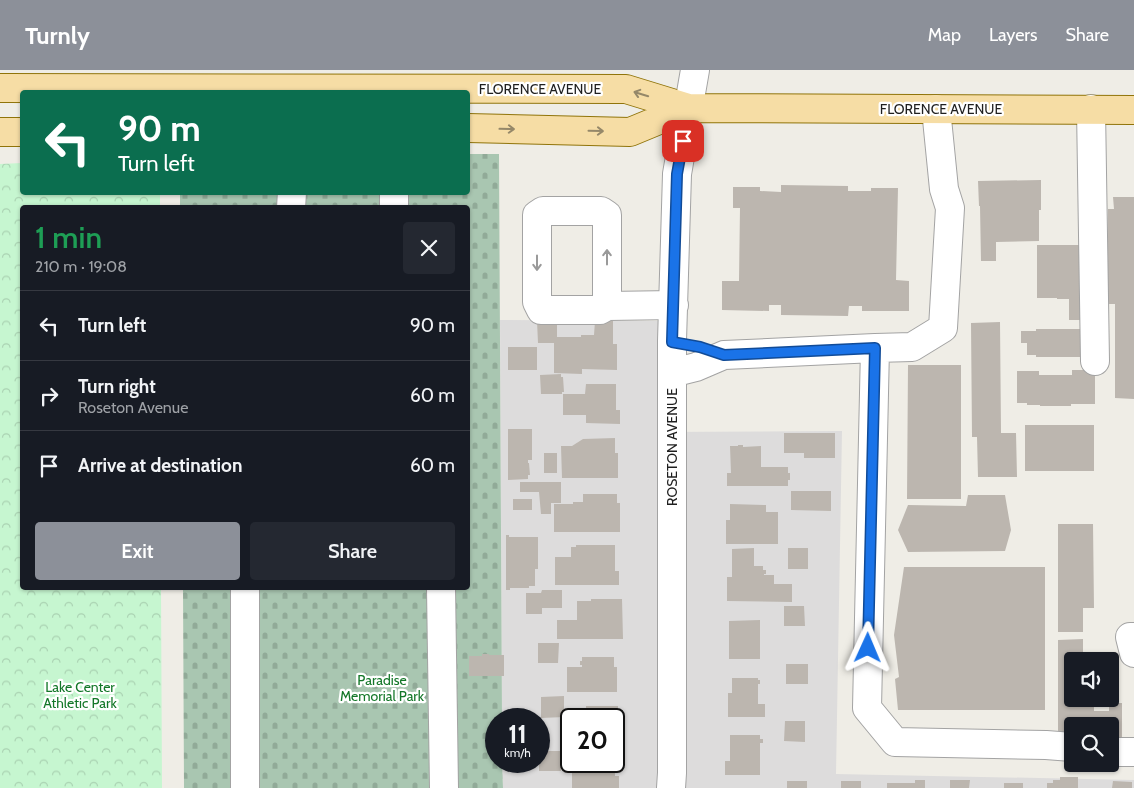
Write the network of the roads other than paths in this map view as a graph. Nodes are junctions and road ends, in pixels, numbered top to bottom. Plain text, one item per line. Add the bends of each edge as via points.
1 (695, 70) edge
2 (0, 88) edge
3 (172, 90) edge
4 (442, 90) edge
5 (688, 108) junction
6 (936, 109) junction
7 (1091, 109) junction
8 (1134, 110) edge
9 (470, 128) edge
10 (0, 132) edge
11 (20, 132) edge
12 (674, 304) junction
13 (607, 306) dead end
14 (672, 342) junction
15 (875, 348) junction
16 (724, 355) junction
17 (1095, 361) dead end
18 (672, 373) junction
19 (245, 590) edge
20 (441, 590) edge
21 (1064, 746) edge
22 (1119, 752) edge
23 (1134, 752) edge
24 (245, 788) edge
25 (444, 788) edge
26 (671, 788) edge

1 - 5 street, ROSETON AVENUE
2 - 3 main road, FLORENCE AVENUE
5 -> 4 main road, FLORENCE AVENUE via 626,89
5 - 6 main road, FLORENCE AVENUE
9 -> 5 main road, FLORENCE AVENUE via 630,132
5 - 12 street, ROSETON AVENUE via 677,174
6 - 7 main road, FLORENCE AVENUE
6 - 15 street via 944,189 950,208 943,328 912,347
7 - 8 main road, FLORENCE AVENUE
7 - 17 street
10 - 11 main road
12 - 13 street
12 - 14 street, ROSETON AVENUE
14 - 16 street
14 - 18 street, ROSETON AVENUE
15 - 16 street
15 - 21 street via 867,708 895,742
16 - 18 street
18 - 26 street, ROSETON AVENUE
19 - 24 street
20 - 25 street
22 - 23 street

